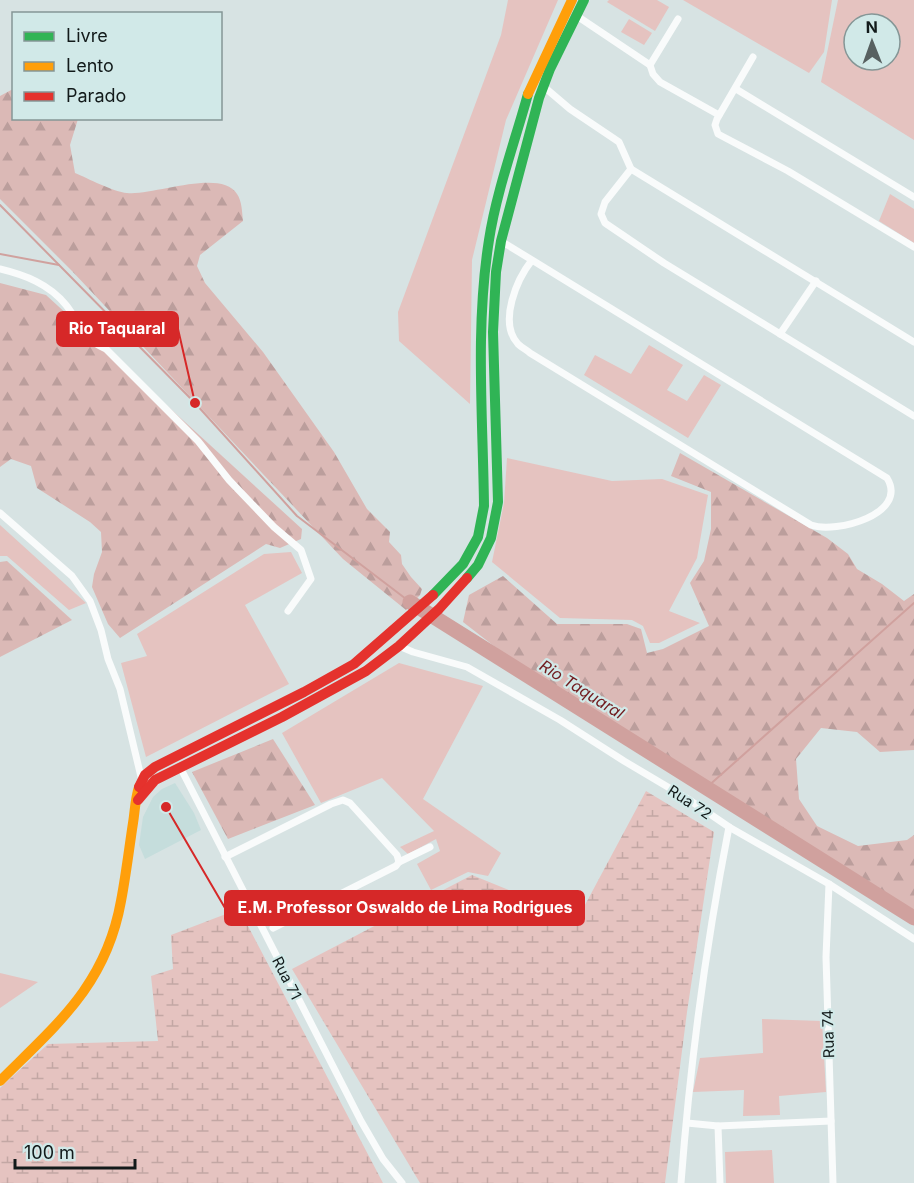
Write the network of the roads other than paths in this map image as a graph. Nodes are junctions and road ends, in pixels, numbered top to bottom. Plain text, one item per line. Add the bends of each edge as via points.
1 (572, 0) edge
2 (584, 0) edge
3 (577, 16) junction
4 (678, 19) dead end
5 (753, 57) dead end
6 (650, 65) junction
7 (543, 86) junction
8 (736, 89) junction
9 (718, 115) junction
10 (631, 169) junction
11 (914, 197) edge
12 (501, 242) junction
13 (914, 248) edge
14 (532, 260) junction
15 (0, 269) edge
16 (816, 281) junction
17 (780, 334) junction
18 (914, 342) edge
19 (914, 416) edge
20 (0, 513) edge
21 (288, 611) dead end
22 (399, 646) junction
23 (180, 767) junction
24 (142, 781) junction
25 (136, 803) junction
26 (729, 827) junction
27 (430, 847) dead end
28 (225, 856) junction
29 (399, 862) junction
30 (829, 884) junction
31 (273, 928) dead end
32 (914, 939) edge
33 (0, 1081) edge
34 (831, 1121) junction
35 (687, 1123) junction
36 (718, 1126) junction
37 (402, 1183) edge
38 (681, 1183) edge
39 (720, 1183) edge
40 (833, 1183) edge

1 - 24 main road via 530,88 489,238 481,314 484,493 481,527 474,547 463,564 371,651 338,674 155,767
2 - 3 main road
3 - 6 street
3 - 7 main road
4 - 6 street
5 - 8 street
6 - 9 street via 660,82
7 - 10 street via 619,142
7 - 12 main road
8 - 9 street
8 - 11 street
9 - 13 street via 718,134 788,171
10 - 16 street
10 - 17 street via 605,202 601,214 605,223
12 - 14 street
12 - 22 main road via 493,332 496,519 478,565
14 - 14 street via 516,286 510,322 518,344 530,353 811,525 835,528 868,519 891,495 892,486 887,478
15 - 21 street via 33,279 57,295 92,343 106,349 198,441 236,488 301,550 311,579
16 - 17 street
16 - 18 street
17 - 19 street
20 - 24 street via 72,576 90,601 120,689
22 - 23 main road via 339,686
22 - 26 street, Rua 72 via 467,667 560,720
23 - 25 main road via 152,783
23 - 28 street, Rua 71
24 - 25 main road
25 - 33 main road via 118,916 102,960 71,1010
26 - 30 street
26 - 35 street, Rua 72
27 - 29 street
28 - 29 street via 343,800 397,855
28 - 37 street, Rua 71 via 361,1121
29 - 31 street
30 - 32 street
30 - 34 street, Rua 74 via 826,957
34 - 36 street
34 - 40 street, Rua 74
35 - 36 street
35 - 38 street, Rua 72
36 - 39 street

